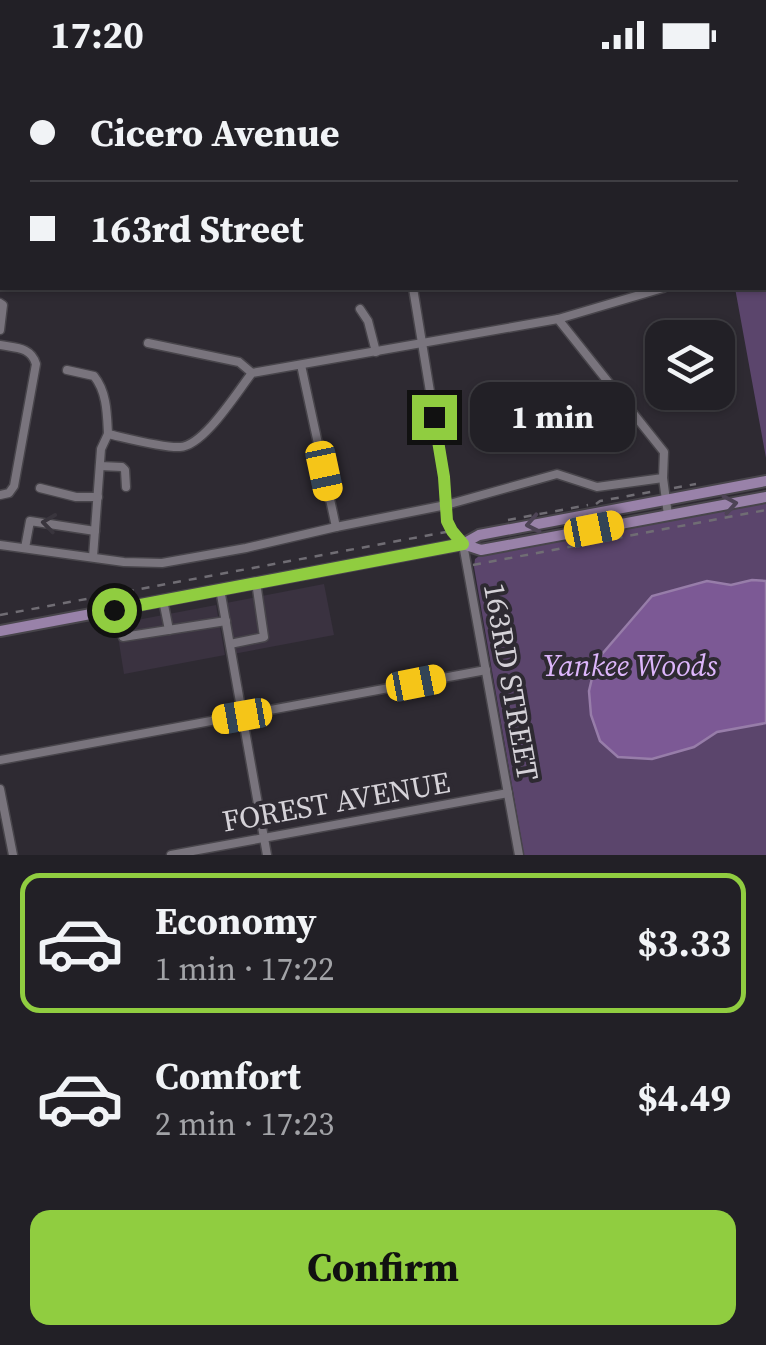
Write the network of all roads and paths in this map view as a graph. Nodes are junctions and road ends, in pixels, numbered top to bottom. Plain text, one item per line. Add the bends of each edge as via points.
1 (413, 290) edge
2 (656, 290) edge
3 (0, 303) edge
4 (360, 308) dead end
5 (558, 320) junction
6 (0, 330) edge
7 (148, 342) dead end
8 (422, 344) junction
9 (0, 345) edge
10 (376, 352) junction
11 (301, 365) junction
12 (67, 370) dead end
13 (252, 374) junction
14 (108, 434) junction
15 (100, 466) junction
16 (663, 478) junction
17 (766, 481) edge
18 (702, 483) dead end
19 (126, 487) dead end
20 (40, 488) dead end
21 (665, 494) junction
22 (0, 495) edge
23 (98, 496) junction
24 (766, 497) edge
25 (446, 505) junction
26 (766, 510) edge
27 (668, 515) junction
28 (507, 520) dead end
29 (336, 527) junction
30 (95, 531) junction
31 (452, 531) junction
32 (463, 544) junction
33 (0, 546) edge
34 (25, 548) junction
35 (93, 557) junction
36 (467, 566) junction
37 (256, 582) junction
38 (220, 589) junction
39 (163, 600) junction
40 (114, 610) junction
41 (0, 616) edge
42 (226, 621) junction
43 (169, 630) junction
44 (0, 631) edge
45 (230, 644) junction
46 (486, 670) junction
47 (242, 716) junction
48 (0, 760) edge
49 (0, 788) edge
50 (508, 793) junction
51 (264, 838) junction
52 (13, 855) edge
53 (172, 855) edge
54 (267, 855) edge
55 (519, 855) edge

1 - 8 street, 163RD STREET
2 - 5 street
3 - 6 street
4 - 10 street
5 - 8 street
5 - 16 street via 664,452
7 - 13 street via 239,362
8 - 10 street
8 - 25 street, 163RD STREET
9 - 22 street via 28,350 36,364 14,486
10 - 11 street
11 - 13 street
11 - 29 street
12 - 14 street via 94,376 100,384
13 - 14 street via 194,443 180,447
14 - 15 street
15 - 19 street via 122,467
15 - 23 street
16 - 21 street
16 - 25 street via 596,487 556,474
17 - 21 main road
18 - 21 path
20 - 23 street
21 - 27 street
21 - 28 path
21 -> 32 main road via 479,534
23 - 30 street
27 -> 24 main road
25 - 29 street
25 - 31 street, 163RD STREET
26 - 36 path
27 - 32 main road via 482,550
29 - 35 street via 180,561
30 -> 34 street via 30,521
30 - 35 street
31 - 32 street, 163RD STREET
31 - 41 path
32 - 36 street, 163RD STREET
32 - 37 main road
33 - 34 street
34 - 35 street
36 - 46 street, 163RD STREET
37 - 38 main road
37 - 45 street via 264,637
38 - 39 main road
38 - 42 street
39 - 40 main road
39 - 43 street
40 - 43 street via 123,637
40 - 44 main road
42 - 43 street
42 - 45 street
45 - 47 street
46 - 47 street
46 - 50 street, 163RD STREET
47 - 48 street
47 - 51 street
49 - 52 street
50 - 51 street, FOREST AVENUE
50 - 55 street, 163RD STREET
51 - 53 street, FOREST AVENUE
51 - 54 street

